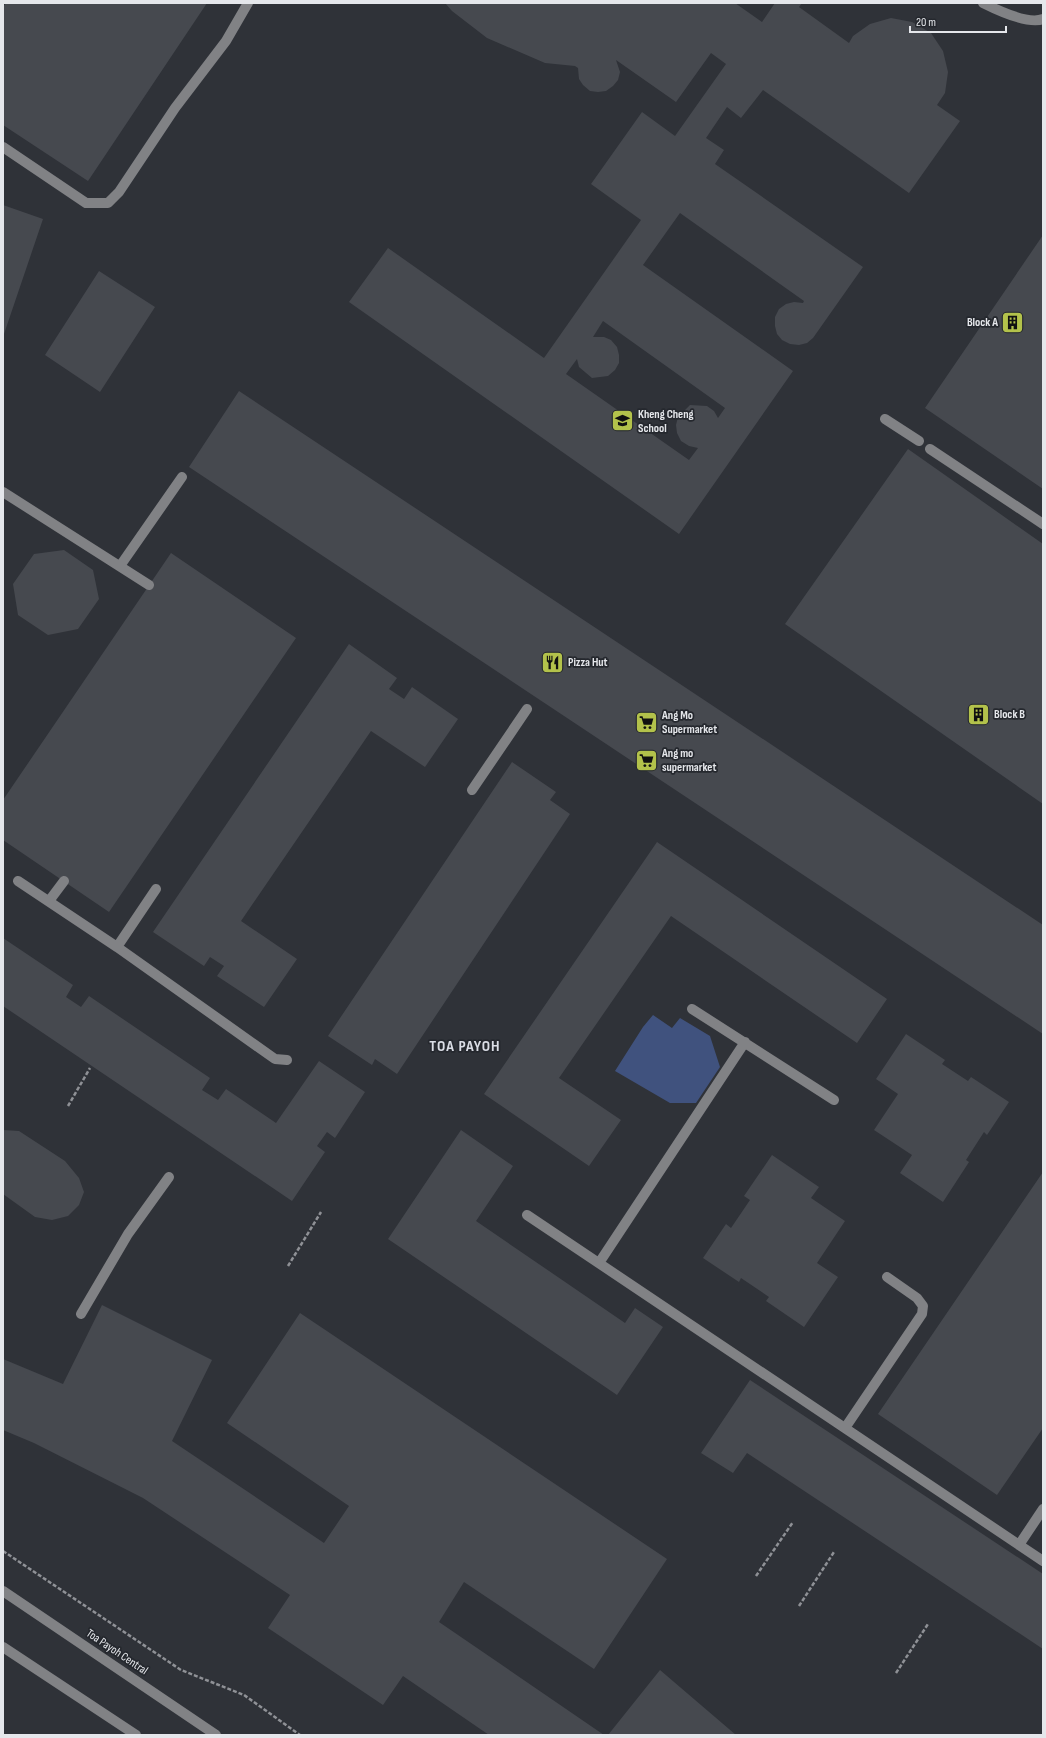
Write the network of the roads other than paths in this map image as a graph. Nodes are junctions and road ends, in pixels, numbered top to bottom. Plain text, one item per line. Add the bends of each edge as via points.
1 (248, 3) edge
2 (983, 3) edge
3 (1043, 19) edge
4 (3, 147) edge
5 (885, 419) dead end
6 (919, 441) dead end
7 (930, 449) dead end
8 (182, 477) dead end
9 (3, 492) edge
10 (1043, 524) edge
11 (120, 566) junction
12 (148, 585) dead end
13 (527, 709) dead end
14 (472, 790) dead end
15 (18, 881) dead end
16 (64, 881) dead end
17 (156, 889) dead end
18 (49, 901) junction
19 (117, 947) junction
20 (692, 1009) dead end
21 (744, 1042) junction
22 (287, 1060) dead end
23 (834, 1100) dead end
24 (169, 1177) dead end
25 (527, 1215) dead end
26 (599, 1263) junction
27 (887, 1277) dead end
28 (80, 1314) dead end
29 (845, 1428) junction
30 (1043, 1509) edge
31 (1019, 1545) junction
32 (1043, 1561) edge
33 (3, 1591) edge
34 (3, 1647) edge
35 (136, 1735) edge
36 (216, 1735) edge

1 - 4 street via 226,41 175,108 119,192 108,203 86,203
2 - 3 street via 1004,13 1037,21
5 - 6 street
7 - 10 street
8 - 11 street
9 - 11 street
11 - 12 street
13 - 14 street
15 - 18 street
16 - 18 street
17 - 19 street
18 - 19 street
19 - 22 street via 275,1059
20 - 21 street
21 - 23 street
21 - 26 street
24 - 28 street via 128,1234
25 - 26 street
26 - 29 street
27 - 29 street via 917,1298 923,1306 922,1314
29 - 31 street
30 - 31 street
31 - 32 street
33 - 36 street, Toa Payoh Central
34 - 35 street

